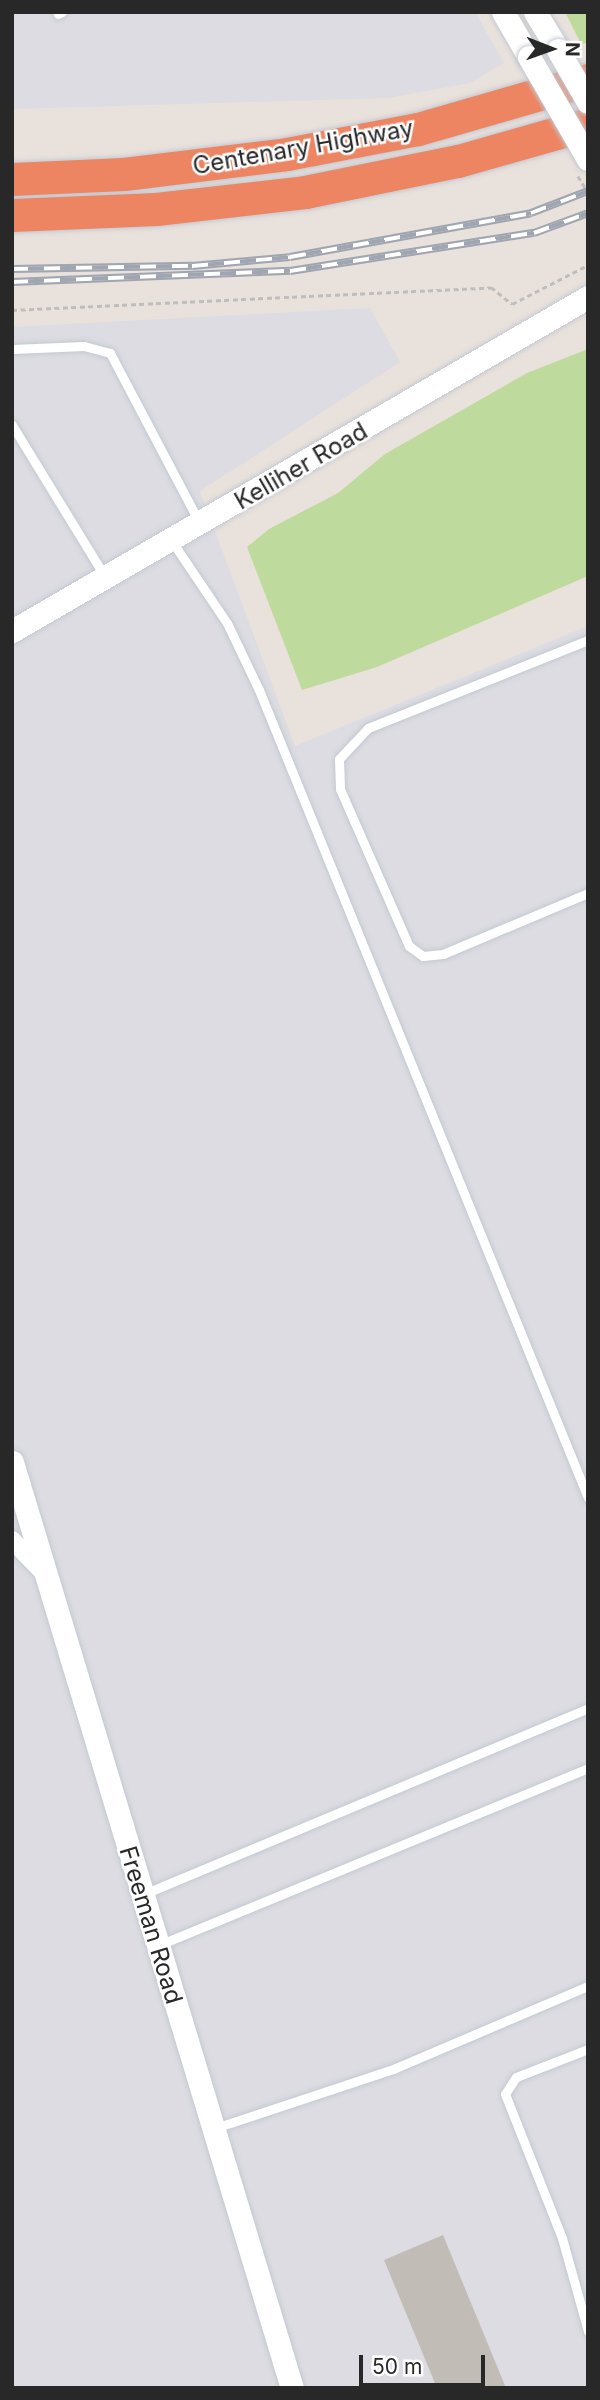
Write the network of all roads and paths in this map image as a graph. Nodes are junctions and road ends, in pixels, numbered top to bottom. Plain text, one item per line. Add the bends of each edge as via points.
1 (503, 12) edge
2 (535, 12) edge
3 (588, 80) edge
4 (588, 102) edge
5 (588, 124) edge
6 (588, 159) edge
7 (12, 179) edge
8 (12, 215) edge
9 (588, 265) edge
10 (588, 297) edge
11 (12, 310) edge
12 (12, 349) edge
13 (12, 425) edge
14 (200, 524) junction
15 (171, 540) junction
16 (106, 577) junction
17 (12, 631) edge
18 (588, 640) edge
19 (588, 893) edge
20 (13, 1469) edge
21 (588, 1498) edge
22 (12, 1540) edge
23 (45, 1574) junction
24 (588, 1708) edge
25 (588, 1768) edge
26 (143, 1895) junction
27 (158, 1945) junction
28 (588, 1986) edge
29 (588, 2049) edge
30 (213, 2129) junction
31 (588, 2331) edge
32 (292, 2388) edge

1 - 6 street, bridge
2 - 4 street, bridge
3 - 7 highway, Centenary Highway via 418,129 300,152 124,174
5 - 8 highway, Centenary Highway via 433,167 305,192 156,209
9 - 11 path via 512,304 491,288
10 - 14 street, Kelliher Road
12 - 14 lane via 84,346 110,353
13 - 16 lane
14 - 15 street, Kelliher Road
15 - 16 street, Kelliher Road
15 - 21 lane via 227,623 259,690
16 - 17 street, Kelliher Road
18 - 19 lane via 368,728 339,760 340,789 409,946 423,956 443,954
20 - 23 street, Freeman Road
22 - 23 street
23 - 26 street, Freeman Road
24 - 26 lane
25 - 27 lane
26 - 27 street, Freeman Road
27 - 30 street, Freeman Road
28 - 30 lane via 393,2069
29 - 31 lane via 516,2077 505,2094 562,2238
30 - 32 street, Freeman Road

